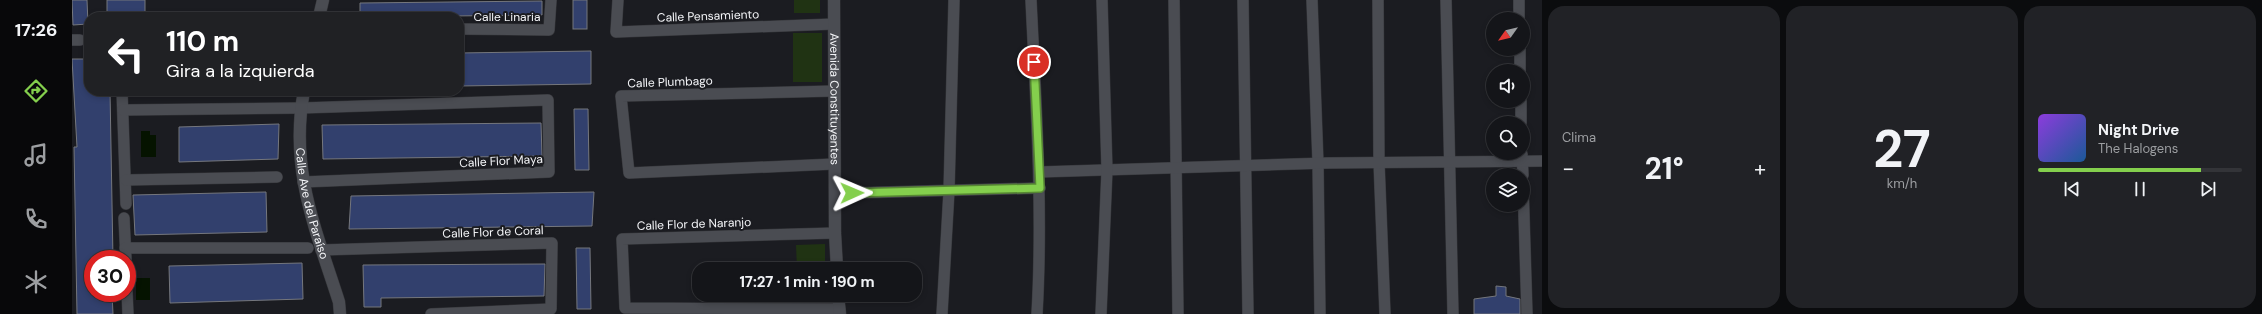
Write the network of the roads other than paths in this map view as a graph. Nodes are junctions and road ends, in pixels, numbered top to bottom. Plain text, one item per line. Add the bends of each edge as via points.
1 (323, 0) edge
2 (551, 0) edge
3 (618, 0) edge
4 (834, 0) edge
5 (954, 0) edge
6 (1031, 0) edge
7 (1102, 0) edge
8 (1174, 0) edge
9 (1243, 0) edge
10 (1312, 0) edge
11 (1378, 0) edge
12 (1446, 0) edge
13 (1519, 0) edge
14 (320, 12) edge
15 (1519, 12) edge
16 (834, 24) junction
17 (464, 29) edge
18 (834, 91) junction
19 (122, 96) edge
20 (303, 96) edge
21 (301, 108) junction
22 (123, 110) junction
23 (1486, 159) edge
24 (1530, 159) edge
25 (1450, 161) junction
26 (1542, 161) edge
27 (1379, 162) junction
28 (1318, 163) junction
29 (834, 164) junction
30 (1246, 166) junction
31 (1178, 168) junction
32 (1107, 170) junction
33 (1039, 172) junction
34 (277, 177) dead end
35 (126, 180) junction
36 (303, 182) junction
37 (1040, 188) junction
38 (949, 191) junction
39 (852, 193) dead end
40 (126, 204) dead end
41 (1524, 212) edge
42 (124, 218) dead end
43 (835, 233) junction
44 (308, 248) dead end
45 (126, 250) edge
46 (322, 250) junction
47 (136, 253) edge
48 (837, 262) edge
49 (127, 302) edge
50 (839, 302) edge
51 (840, 312) edge
52 (128, 314) edge
53 (340, 314) edge
54 (432, 314) edge
55 (942, 314) edge
56 (1037, 314) edge
57 (1101, 314) edge
58 (1178, 314) edge
59 (1248, 314) edge
60 (1320, 314) edge
61 (1385, 314) edge
62 (1453, 314) edge
63 (1527, 314) edge

1 - 14 main road
2 - 17 street, Calle Linaria via 549,30
3 - 16 street, Calle Pensamiento via 616,32
4 - 16 main road, Avenida Constituyentes
5 - 38 street
6 - 33 street
7 - 32 street
8 - 31 street
9 - 30 street
10 - 28 street
11 - 27 street
12 - 25 street
13 - 15 street
16 - 18 main road, Avenida Constituyentes
18 - 29 main road, Avenida Constituyentes
18 - 29 street, Calle Plumbago via 621,96 629,173
19 - 22 street
20 - 21 main road, Calle Ave del Paraíso
21 - 22 street
21 - 36 main road, Calle Ave del Paraíso
21 - 36 street, Calle Flor Maya via 548,100 549,172
22 - 35 street
23 - 25 street
24 - 26 street
25 - 27 street
25 - 62 street
27 - 28 street
27 - 61 street
28 - 30 street
28 - 60 street
29 - 43 main road, Avenida Constituyentes
30 - 31 street
30 - 59 street
31 - 32 street
31 - 58 street
32 - 33 street
32 - 57 street
33 - 37 street
34 - 35 street
35 - 40 street
36 - 46 main road, Calle Ave del Paraíso via 311,220
37 - 38 street
37 - 56 street via 1041,252
38 - 39 street
38 - 55 street
41 - 63 street
42 - 45 street
43 - 48 main road, Avenida Constituyentes
43 - 51 street, Calle Flor de Naranjo via 622,239 625,308
44 - 47 street
46 - 53 main road, Calle Ave del Paraíso via 339,302
46 - 54 street, Calle Flor de Coral via 552,243 551,309
49 - 52 street
50 - 51 main road

